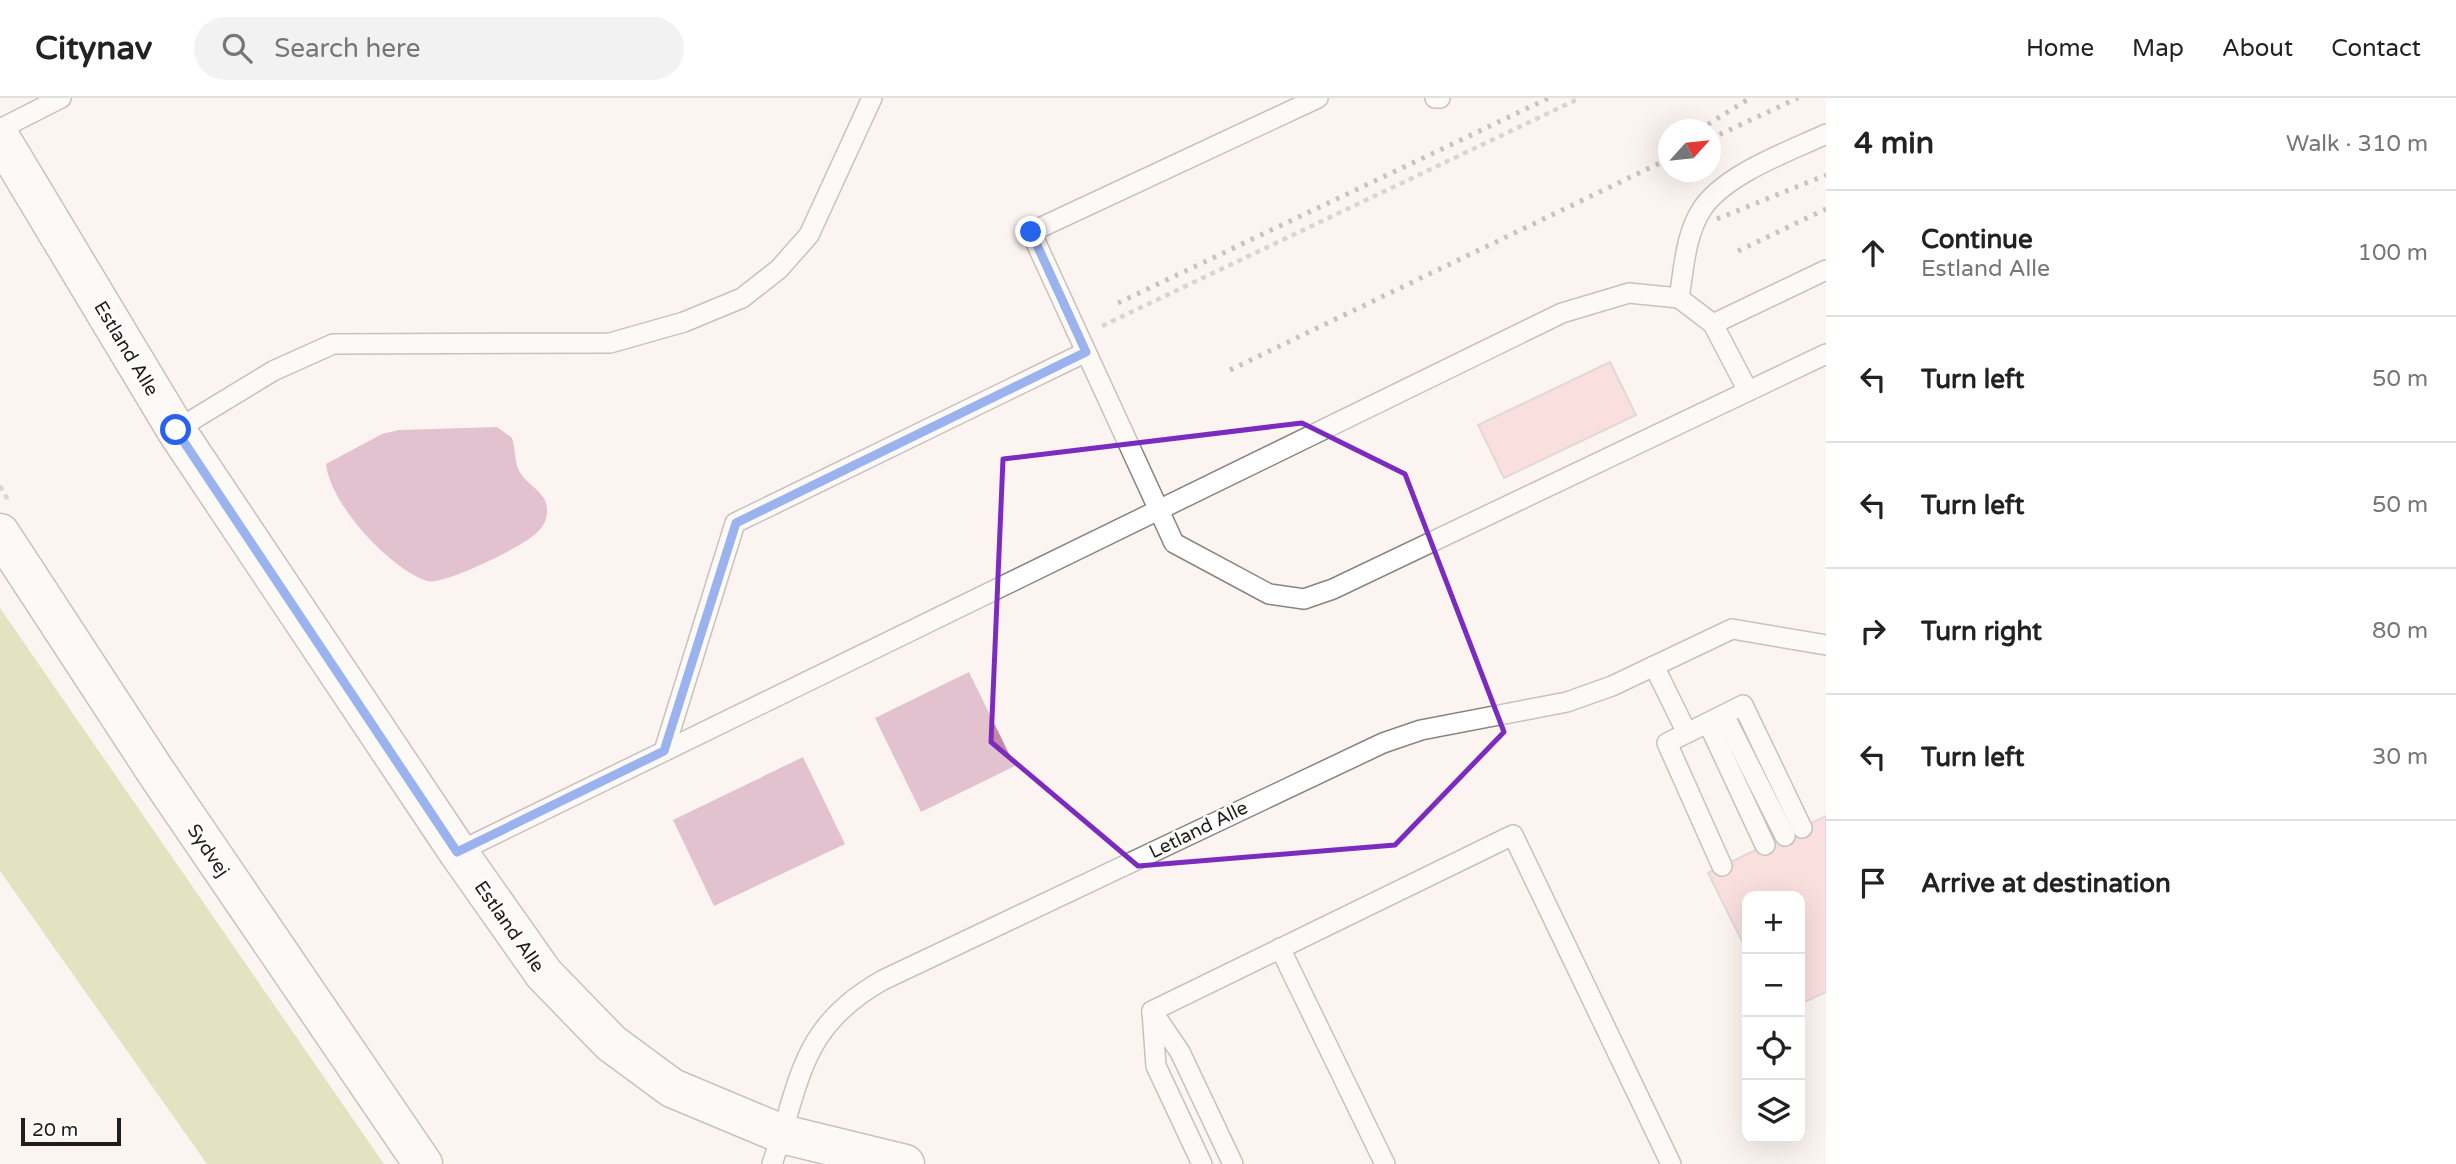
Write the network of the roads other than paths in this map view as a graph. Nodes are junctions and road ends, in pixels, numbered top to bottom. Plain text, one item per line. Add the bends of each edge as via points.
1 (61, 98) edge
2 (873, 98) edge
3 (1318, 98) edge
4 (0, 128) edge
5 (1826, 134) edge
6 (0, 137) edge
7 (1826, 270) edge
8 (1679, 298) junction
9 (1713, 324) junction
10 (1082, 344) junction
11 (1826, 354) edge
12 (1748, 391) junction
13 (176, 430) junction
14 (1158, 509) junction
15 (0, 533) edge
16 (1826, 645) edge
17 (1654, 666) junction
18 (1716, 719) junction
19 (1687, 733) junction
20 (664, 751) junction
21 (1793, 832) dead end
22 (1765, 845) dead end
23 (457, 852) junction
24 (1722, 866) dead end
25 (1280, 948) junction
26 (1152, 1011) junction
27 (777, 1149) edge
28 (424, 1164) edge
29 (905, 1164) edge
30 (1202, 1164) edge
31 (1233, 1164) edge
32 (1385, 1164) edge
33 (1671, 1164) edge

1 - 4 lane
2 - 13 lane via 809,235 779,269 742,298 610,343 333,344 273,371
3 - 10 lane via 1031,232
5 - 8 lane via 1735,178 1702,209 1688,243
6 - 13 street, Estland Alle
7 - 9 lane
8 - 9 lane
8 - 14 lane via 1629,293 1562,313
9 - 12 lane
10 - 14 lane
10 - 20 lane via 736,523
11 - 12 lane
12 - 14 lane via 1304,599 1269,594 1174,543
13 - 23 street, Estland Alle
14 - 20 lane
15 - 28 street, Sydvej via 158,775
16 - 17 lane, Letland Alle via 1732,629
17 - 19 lane
17 - 27 lane, Letland Alle via 1567,702 1421,730 1383,743 883,980 841,1006 819,1034 801,1072
18 - 19 lane
18 - 21 lane via 1744,705
18 - 22 lane
19 - 24 lane via 1667,743
20 - 23 lane
23 - 27 street, Estland Alle via 544,974 611,1043 672,1088
25 - 26 lane
25 - 32 lane
25 - 33 lane via 1513,835
26 - 30 lane via 1156,1066
26 - 31 lane via 1180,1052
27 - 29 street, Estland Alle

